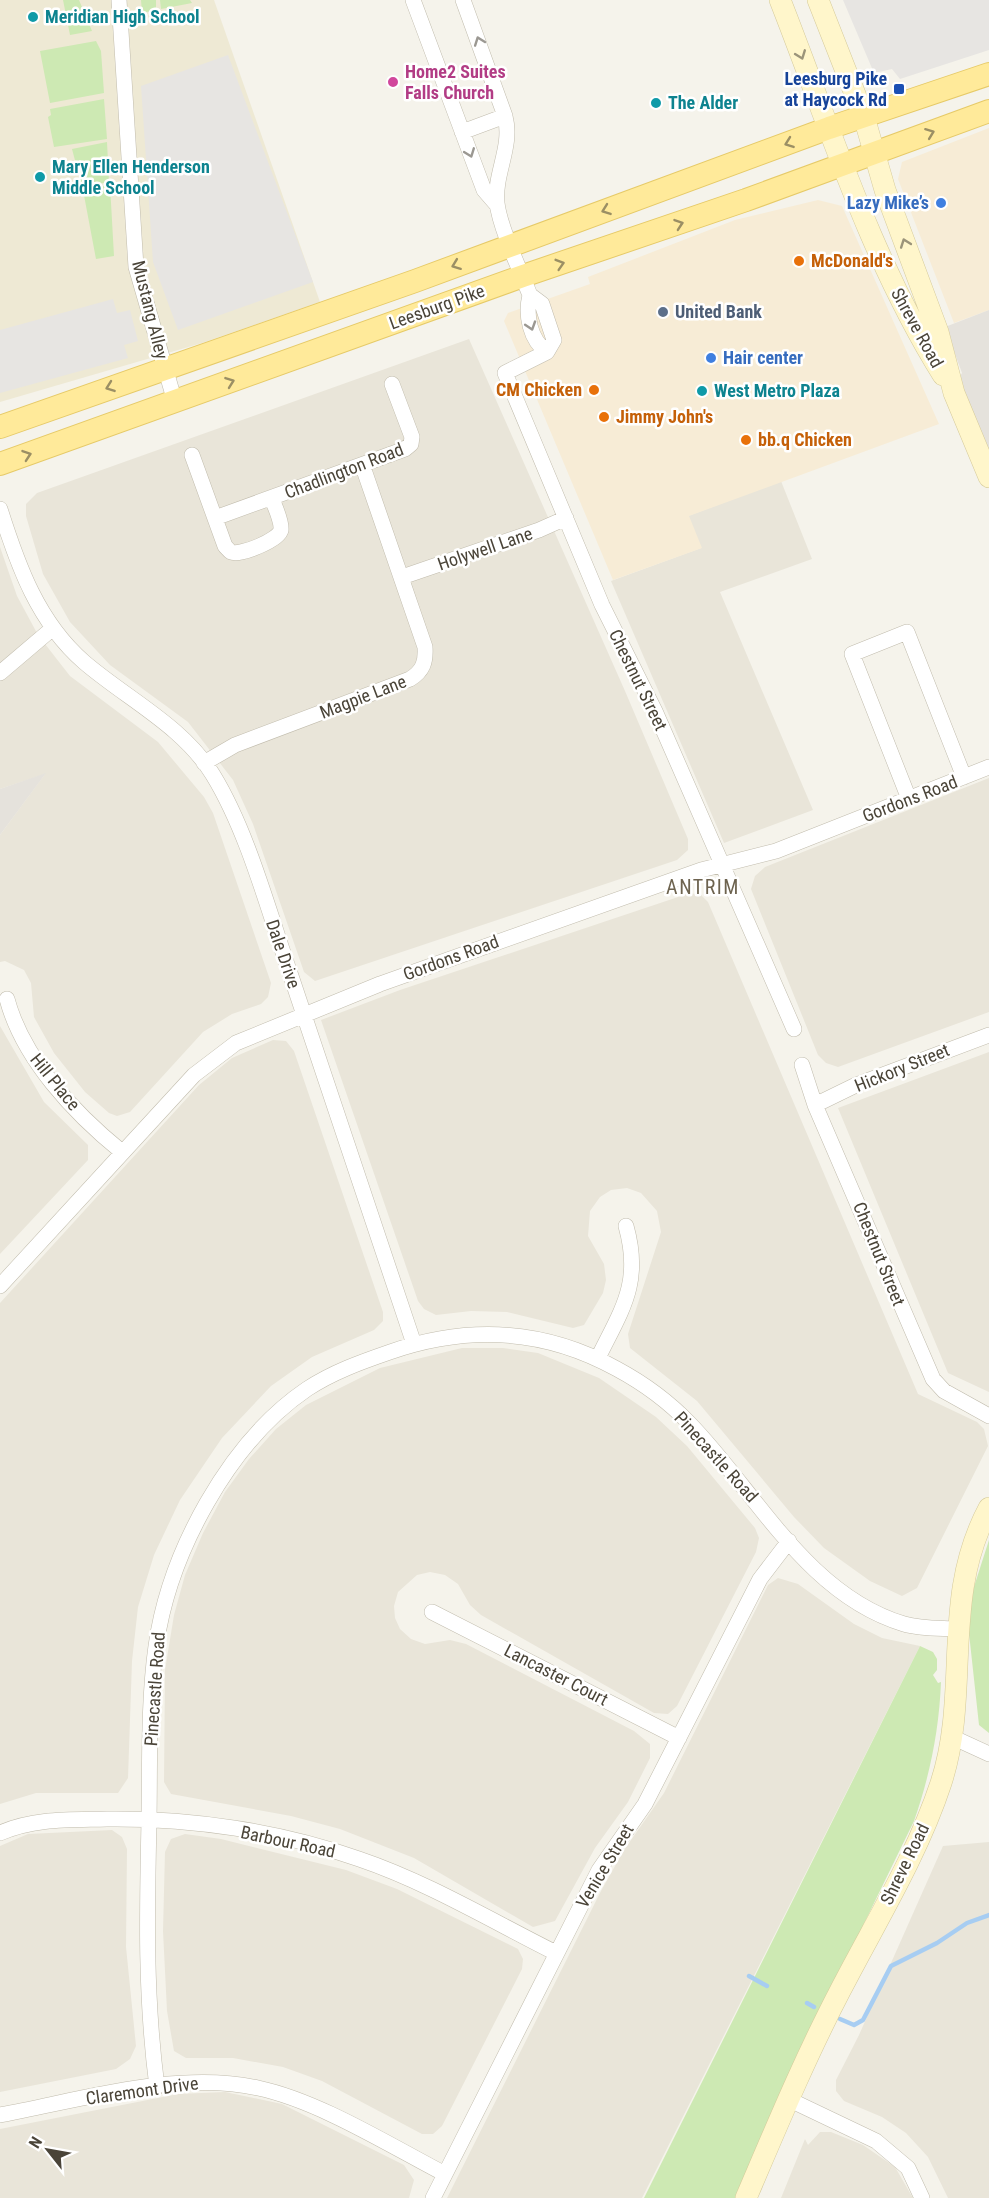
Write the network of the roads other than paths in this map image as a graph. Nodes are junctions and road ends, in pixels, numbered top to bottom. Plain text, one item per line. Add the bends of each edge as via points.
1 (119, 0) edge
2 (413, 0) edge
3 (464, 0) edge
4 (780, 0) edge
5 (818, 0) edge
6 (989, 74) edge
7 (989, 111) edge
8 (505, 116) junction
9 (864, 117) junction
10 (830, 128) junction
11 (462, 132) junction
12 (875, 153) junction
13 (842, 166) junction
14 (497, 205) junction
15 (510, 244) junction
16 (526, 286) junction
17 (165, 367) junction
18 (392, 384) dead end
19 (954, 393) junction
20 (175, 402) junction
21 (0, 427) edge
22 (192, 455) dead end
23 (0, 464) edge
24 (363, 467) junction
25 (989, 477) edge
26 (272, 499) junction
27 (0, 509) edge
28 (215, 518) junction
29 (566, 518) junction
30 (402, 577) junction
31 (54, 628) junction
32 (0, 673) edge
33 (204, 763) junction
34 (989, 767) edge
35 (964, 777) junction
36 (909, 799) junction
37 (721, 865) junction
38 (7, 999) dead end
39 (304, 1015) junction
40 (794, 1029) dead end
41 (989, 1035) edge
42 (802, 1065) dead end
43 (815, 1105) junction
44 (122, 1152) junction
45 (626, 1226) dead end
46 (0, 1286) edge
47 (414, 1344) junction
48 (598, 1358) junction
49 (989, 1416) edge
50 (989, 1508) edge
51 (789, 1541) junction
52 (432, 1612) dead end
53 (957, 1629) junction
54 (952, 1737) junction
55 (679, 1738) junction
56 (989, 1754) edge
57 (149, 1819) junction
58 (0, 1833) edge
59 (556, 1953) junction
60 (157, 2087) junction
61 (788, 2099) junction
62 (0, 2115) edge
63 (445, 2174) junction
64 (433, 2198) edge
65 (746, 2198) edge
66 (922, 2198) edge

1 - 17 street, Mustang Alley via 136,267
2 - 11 street
8 -> 3 street
4 -> 10 main road, Shreve Road
5 - 9 main road, Shreve Road
6 - 9 main road, Leesburg Pike
12 -> 7 main road, Leesburg Pike
8 - 11 street
8 - 14 street via 508,143
9 - 10 main road, Leesburg Pike
9 - 12 main road, Shreve Road
10 - 13 main road, Shreve Road
10 -> 15 main road, Leesburg Pike
11 -> 14 street via 484,190
12 - 13 main road, Leesburg Pike
19 -> 12 main road, Shreve Road via 938,332
16 -> 13 main road, Leesburg Pike via 597,253
13 - 19 main road, Shreve Road via 910,320
14 - 15 street, Chestnut Street
15 - 16 street, Chestnut Street
15 -> 17 main road, Leesburg Pike
20 -> 16 main road, Leesburg Pike
16 - 29 street, Chestnut Street via 542,304 554,340 547,352 505,373
17 - 20 street, Mustang Alley
17 -> 21 main road, Leesburg Pike
18 - 24 street, Chadlington Road via 412,437 411,444
19 - 25 main road, Shreve Road
23 -> 20 main road, Leesburg Pike
22 - 28 street
24 - 26 street, Chadlington Road
24 - 30 street, Magpie Lane
26 - 28 street, Chadlington Road
26 - 28 street via 281,528 279,535 239,553 225,546
27 - 31 street, Dale Drive via 32,596
29 - 30 street, Holywell Lane
29 - 37 street, Chestnut Street
30 - 33 street, Magpie Lane via 425,648 426,662 418,674 235,745
31 - 32 street
31 - 33 street, Dale Drive via 83,661 165,723
33 - 39 street, Dale Drive via 242,838
34 - 35 street, Gordons Road
35 - 36 street, Gordons Road
35 - 36 street via 907,632 860,650 852,654
36 - 37 street, Gordons Road via 776,851
37 - 39 street, Gordons Road via 380,984
37 - 40 street, Chestnut Street
38 - 44 street, Hill Place via 22,1039 48,1076
39 - 44 street, Gordons Road via 220,1053 194,1075
39 - 47 street, Dale Drive
41 - 43 street, Hickory Street via 856,1085
42 - 43 street, Chestnut Street
43 - 49 street, Chestnut Street via 933,1379 957,1399
44 - 46 street, Gordons Road
45 - 48 street via 632,1248 631,1286
47 - 48 street, Pinecastle Road via 453,1335 516,1335 547,1340
47 - 57 street, Pinecastle Road via 343,1370 298,1396 245,1449 201,1514 175,1570 156,1644
48 - 51 street, Pinecastle Road via 663,1399 689,1422
50 - 53 main road, Shreve Road via 966,1565
51 - 53 street, Pinecastle Road via 816,1570 872,1611 909,1626
51 - 55 street, Venice Street via 760,1579
52 - 55 street, Lancaster Court
53 - 54 main road, Shreve Road
54 - 56 street
54 - 61 main road, Shreve Road via 940,1786 919,1838
55 - 59 street, Venice Street via 645,1804 599,1870
57 - 58 street, Barbour Road via 39,1821
57 - 59 street, Barbour Road via 275,1836 360,1859
57 - 60 street, Pinecastle Road via 146,1972
59 - 63 street, Venice Street
60 - 62 street, Claremont Drive
60 - 63 street, Claremont Drive via 226,2083 289,2097
61 - 65 main road, Shreve Road
61 - 66 street via 876,2141 908,2168
63 - 64 street, Venice Street

